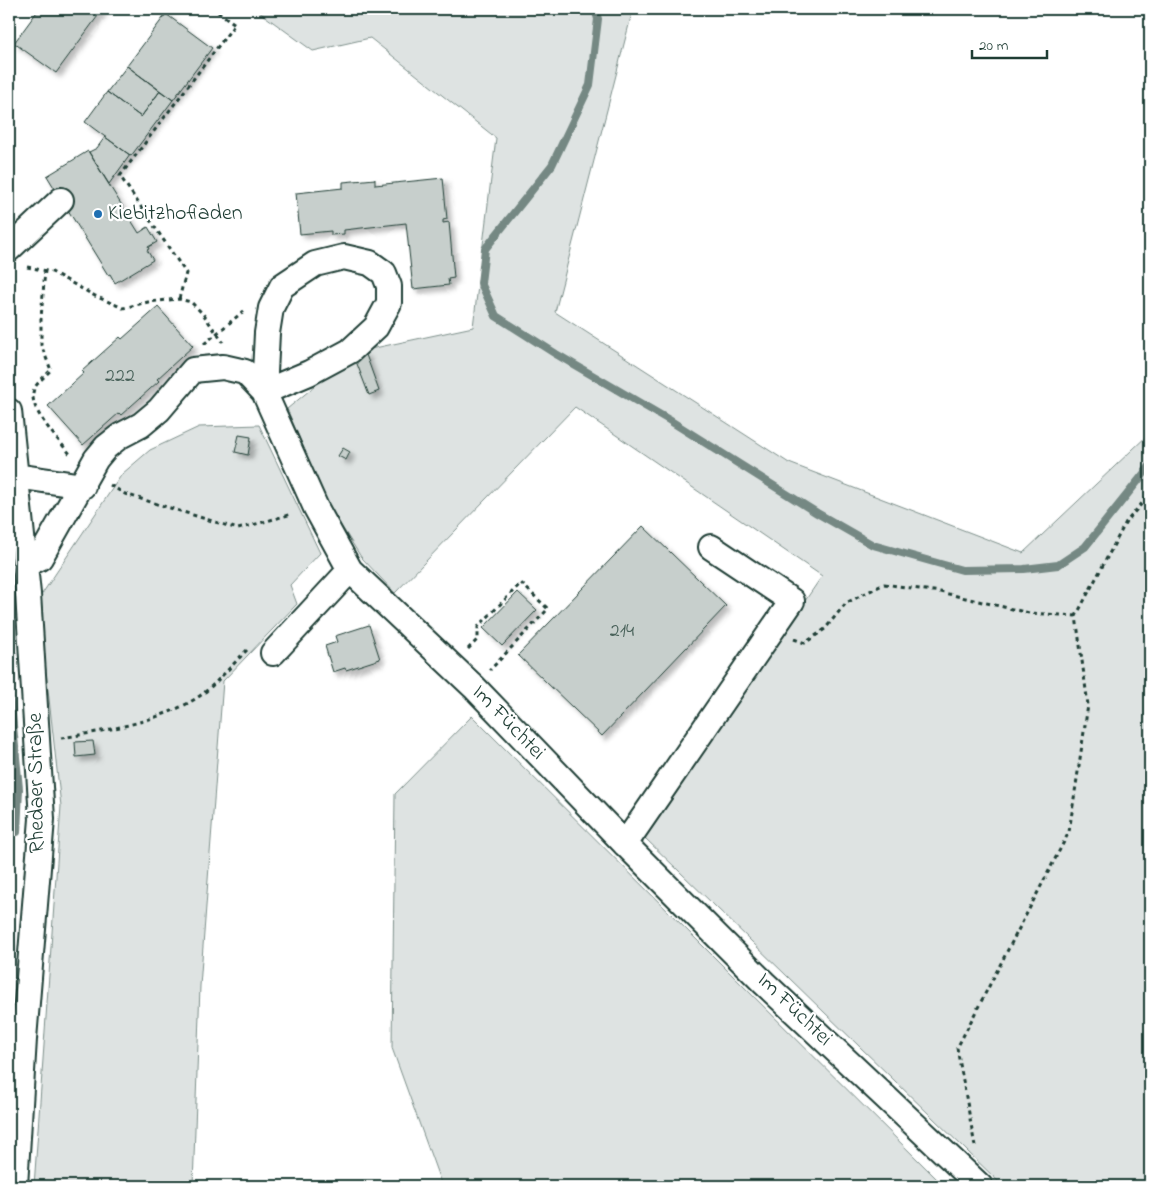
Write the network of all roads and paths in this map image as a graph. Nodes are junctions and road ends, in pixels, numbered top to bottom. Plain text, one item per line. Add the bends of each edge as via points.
1 (214, 9) edge
2 (61, 200) dead end
3 (14, 257) edge
4 (46, 270) junction
5 (282, 286) junction
6 (179, 299) junction
7 (217, 333) junction
8 (194, 370) junction
9 (245, 372) junction
10 (264, 392) junction
11 (9, 410) edge
12 (16, 476) junction
13 (86, 479) junction
14 (1150, 494) edge
15 (316, 508) junction
16 (711, 547) dead end
17 (25, 565) junction
18 (350, 570) junction
19 (18, 594) edge
20 (1076, 616) junction
21 (774, 627) junction
22 (273, 653) joint
23 (452, 666) junction
24 (474, 687) junction
25 (60, 738) dead end
26 (625, 844) junction
27 (16, 1039) edge
28 (975, 1150) dead end
29 (15, 1186) edge
30 (980, 1186) edge

1 - 6 path via 235,24 120,176 186,273
2 - 3 street
3 - 4 path
4 - 6 path via 123,308
4 - 13 path via 40,318 41,345 51,370 34,388 32,398 39,415 82,468
5 - 7 path via 273,287
5 - 10 street via 271,308 268,325
5 - 10 street via 315,264 344,258 370,263 384,273 389,286 389,304 376,327 350,351
6 - 7 path via 191,302
7 - 8 path via 202,345
7 - 9 path
8 - 9 street via 223,367
8 - 13 street via 159,410 106,447
9 - 10 street, Im Füchtei
10 - 15 street, Im Füchtei
11 - 12 street, Rhedaer Straße
12 - 13 street
12 - 17 street, Rhedaer Straße
13 - 15 path via 238,529
13 - 17 street via 40,558
14 - 20 path via 1126,522
15 - 18 street, Im Füchtei
16 - 21 street via 792,601
17 - 19 street, Rhedaer Straße
18 - 22 street
18 - 23 street, Im Füchtei
19 - 27 street, Rhedaer Straße via 42,819
20 - 21 path via 1029,613 940,592 884,584 846,603 825,629 805,643
20 - 28 path via 1088,705 1069,832 957,1048
21 - 26 street
22 - 25 path via 250,647 204,692 171,712 103,732
23 - 24 street, Im Füchtei
23 - 24 path via 478,639 478,627 520,583 548,609
24 - 26 street, Im Füchtei
26 - 30 street, Im Füchtei via 764,983
27 - 29 street, Rhedaer Straße

